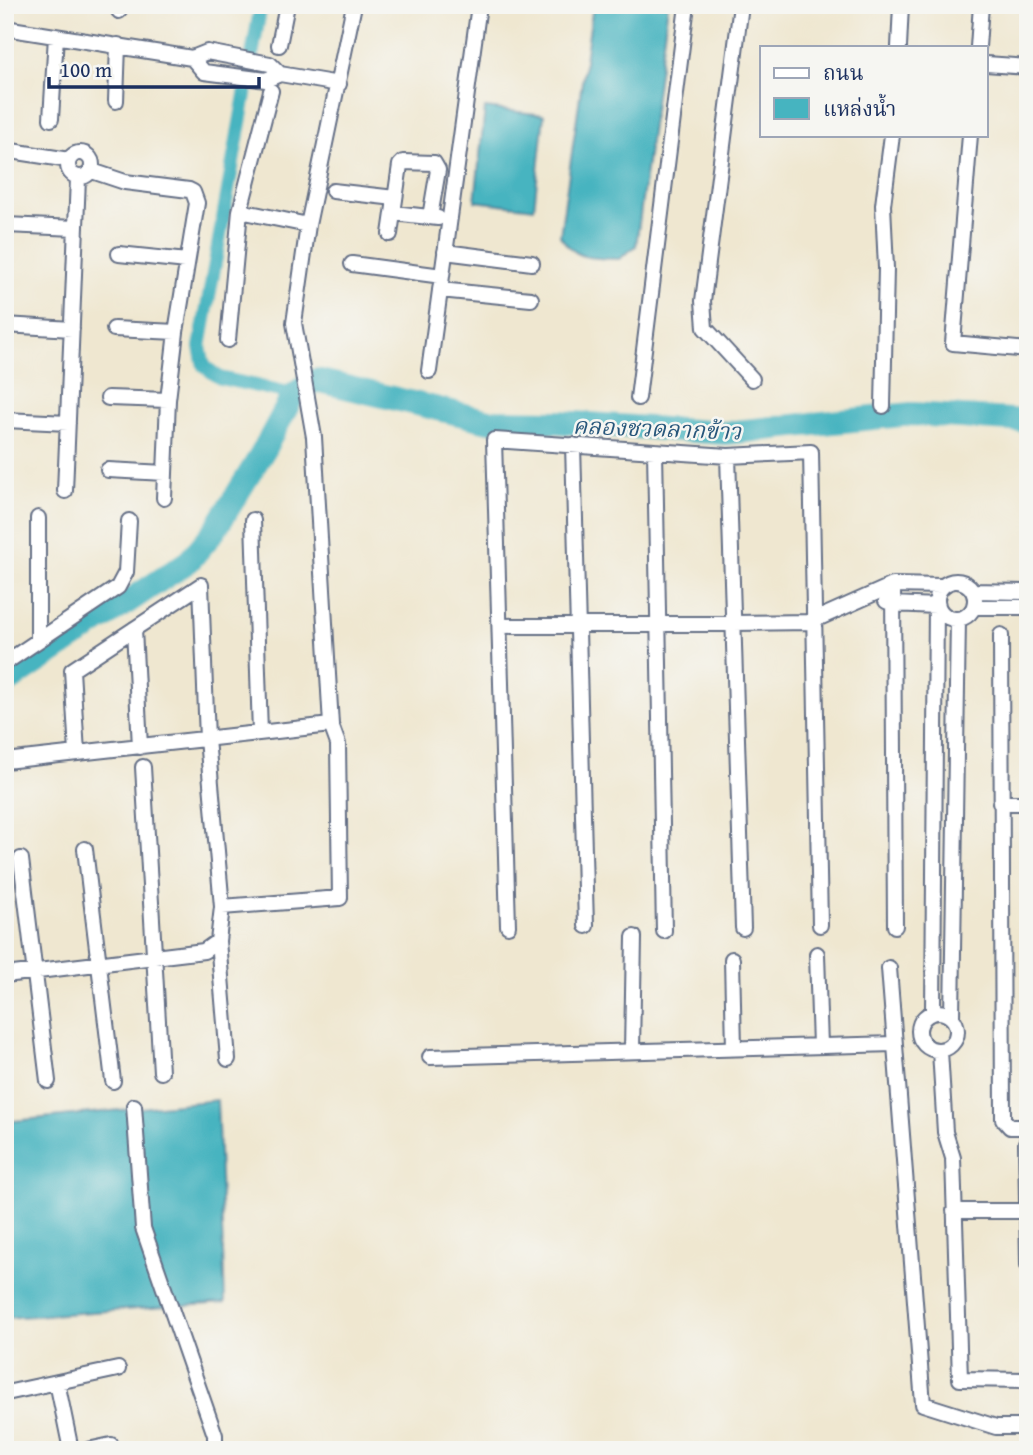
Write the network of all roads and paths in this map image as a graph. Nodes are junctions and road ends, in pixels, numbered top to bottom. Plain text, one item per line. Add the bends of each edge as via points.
1 (287, 5) edge
2 (354, 5) edge
3 (479, 5) edge
4 (687, 5) edge
5 (741, 5) edge
6 (901, 5) edge
7 (981, 5) edge
8 (5, 28) edge
9 (56, 36) junction
10 (118, 45) junction
11 (279, 45) dead end
12 (899, 46) edge
13 (978, 46) edge
14 (192, 58) junction
15 (988, 64) edge
16 (1028, 67) edge
17 (272, 77) junction
18 (339, 84) junction
19 (116, 101) dead end
20 (51, 119) dead end
21 (891, 136) edge
22 (970, 136) edge
23 (5, 150) edge
24 (69, 160) junction
25 (92, 171) junction
26 (78, 178) junction
27 (333, 191) dead end
28 (394, 205) junction
29 (240, 211) junction
30 (430, 217) junction
31 (450, 220) junction
32 (5, 225) edge
33 (308, 225) junction
34 (76, 228) junction
35 (390, 234) dead end
36 (445, 253) junction
37 (119, 254) dead end
38 (187, 261) junction
39 (532, 263) dead end
40 (352, 264) dead end
41 (441, 283) junction
42 (531, 299) dead end
43 (5, 325) edge
44 (72, 329) junction
45 (114, 329) dead end
46 (176, 332) junction
47 (228, 340) dead end
48 (1028, 350) edge
49 (429, 372) dead end
50 (752, 379) dead end
51 (108, 398) dead end
52 (638, 398) dead end
53 (168, 400) junction
54 (883, 406) dead end
55 (5, 420) edge
56 (68, 423) junction
57 (573, 446) junction
58 (655, 451) junction
59 (728, 456) junction
60 (108, 470) dead end
61 (165, 473) junction
62 (65, 491) dead end
63 (164, 498) dead end
64 (38, 518) dead end
65 (253, 520) dead end
66 (129, 521) dead end
67 (893, 585) junction
68 (942, 586) junction
69 (973, 591) junction
70 (1028, 592) edge
71 (871, 595) junction
72 (936, 603) junction
73 (893, 604) junction
74 (974, 607) junction
75 (1028, 607) edge
76 (958, 619) junction
77 (814, 620) junction
78 (733, 623) junction
79 (658, 624) junction
80 (578, 625) junction
81 (500, 626) junction
82 (134, 629) junction
83 (1001, 635) dead end
84 (38, 640) junction
85 (5, 663) edge
86 (331, 725) junction
87 (260, 733) junction
88 (206, 739) junction
89 (140, 747) junction
90 (77, 753) junction
91 (5, 761) edge
92 (144, 767) dead end
93 (934, 801) junction
94 (955, 802) junction
95 (1000, 803) junction
96 (1028, 803) edge
97 (85, 849) dead end
98 (20, 859) dead end
99 (222, 907) junction
100 (820, 925) dead end
101 (508, 926) dead end
102 (586, 926) dead end
103 (895, 926) dead end
104 (743, 928) dead end
105 (664, 931) dead end
106 (634, 937) dead end
107 (218, 941) junction
108 (817, 954) dead end
109 (156, 957) junction
110 (732, 958) dead end
111 (100, 964) junction
112 (889, 968) dead end
113 (34, 971) junction
114 (5, 975) edge
115 (933, 1013) junction
116 (952, 1018) junction
117 (894, 1044) junction
118 (820, 1046) junction
119 (734, 1048) junction
120 (632, 1051) junction
121 (940, 1051) junction
122 (430, 1057) dead end
123 (228, 1059) dead end
124 (161, 1072) dead end
125 (48, 1081) dead end
126 (113, 1081) dead end
127 (134, 1106) dead end
128 (1028, 1127) edge
129 (1026, 1143) dead end
130 (954, 1211) junction
131 (1027, 1211) edge
132 (1028, 1265) edge
133 (118, 1370) dead end
134 (1028, 1380) edge
135 (57, 1382) junction
136 (11, 1392) dead end
137 (1028, 1427) edge
138 (111, 1446) dead end
139 (71, 1450) edge
140 (88, 1450) edge
141 (215, 1450) edge

1 - 11 street
2 - 18 street
3 - 31 street
4 - 52 street
5 - 50 street via 703,301 705,328
6 - 12 street
7 - 13 street
8 - 9 street
9 - 10 street
9 - 20 street
10 - 14 street
10 - 19 street
14 - 17 street via 207,52
14 - 17 street via 204,72
15 - 16 street
17 - 18 street
17 - 29 street
18 - 33 street
21 - 54 street via 883,205
22 - 48 street via 953,343
23 - 24 street
24 - 25 street via 83,153 92,160
24 - 26 street via 69,171
25 - 26 street
25 - 38 street via 125,182 193,192 197,203
26 - 34 street
27 - 28 street
28 - 30 street
28 - 30 street via 400,165 408,161 434,163 438,170
28 - 35 street
29 - 33 street
29 - 47 street
30 - 31 street
31 - 36 street
32 - 34 street
33 - 86 street via 294,323 314,437
34 - 44 street
36 - 39 street
36 - 41 street
37 - 38 street
38 - 46 street
40 - 41 street
41 - 42 street
41 - 49 street
43 - 44 street
44 - 56 street
45 - 46 street
46 - 53 street
51 - 53 street
53 - 61 street
55 - 56 street
56 - 62 street
57 - 58 street
57 - 80 street
57 - 81 street via 494,440
58 - 59 street
58 - 79 street
59 - 77 street via 811,452
59 - 78 street
60 - 61 street
61 - 63 street
64 - 84 street
65 - 87 street
66 - 84 street via 126,572 118,587
67 - 68 street
67 - 71 street
67 - 73 street
68 - 69 street via 956,580
68 - 72 street
69 - 70 street
69 - 74 street
71 - 73 street
71 - 77 street
72 - 73 street
72 - 76 street via 943,614
72 - 93 street
73 - 103 street
74 - 75 street
74 - 76 street
76 - 94 street
77 - 78 street
77 - 100 street
78 - 79 street
78 - 104 street
79 - 80 street
79 - 105 street
80 - 81 street
80 - 102 street
81 - 101 street
82 - 88 street via 201,585
82 - 89 street
82 - 90 street via 72,670
83 - 95 street
84 - 85 street
86 - 87 street
86 - 99 street via 338,744 340,898
87 - 88 street
88 - 89 street
88 - 99 street
89 - 90 street
90 - 91 street
92 - 109 street
93 - 94 street
93 - 115 street
94 - 116 street
95 - 96 street
95 - 128 street via 1003,1119 1010,1127
97 - 111 street
98 - 113 street
99 - 107 street
106 - 120 street
107 - 109 street via 204,951
107 - 123 street
108 - 118 street
109 - 111 street
109 - 124 street
110 - 119 street
111 - 113 street
111 - 126 street
112 - 117 street
113 - 114 street
113 - 125 street
115 - 116 street
115 - 121 street via 920,1022 918,1032 925,1046
116 - 121 street via 956,1038
117 - 118 street
117 - 137 street via 923,1404 996,1427
118 - 119 street
119 - 120 street
120 - 122 street
121 - 130 street via 945,1132 953,1158
127 - 141 street via 143,1228 215,1435
129 - 131 street
130 - 131 street
130 - 134 street via 960,1379
131 - 132 street
133 - 135 street
135 - 136 street
135 - 139 street
138 - 140 street

